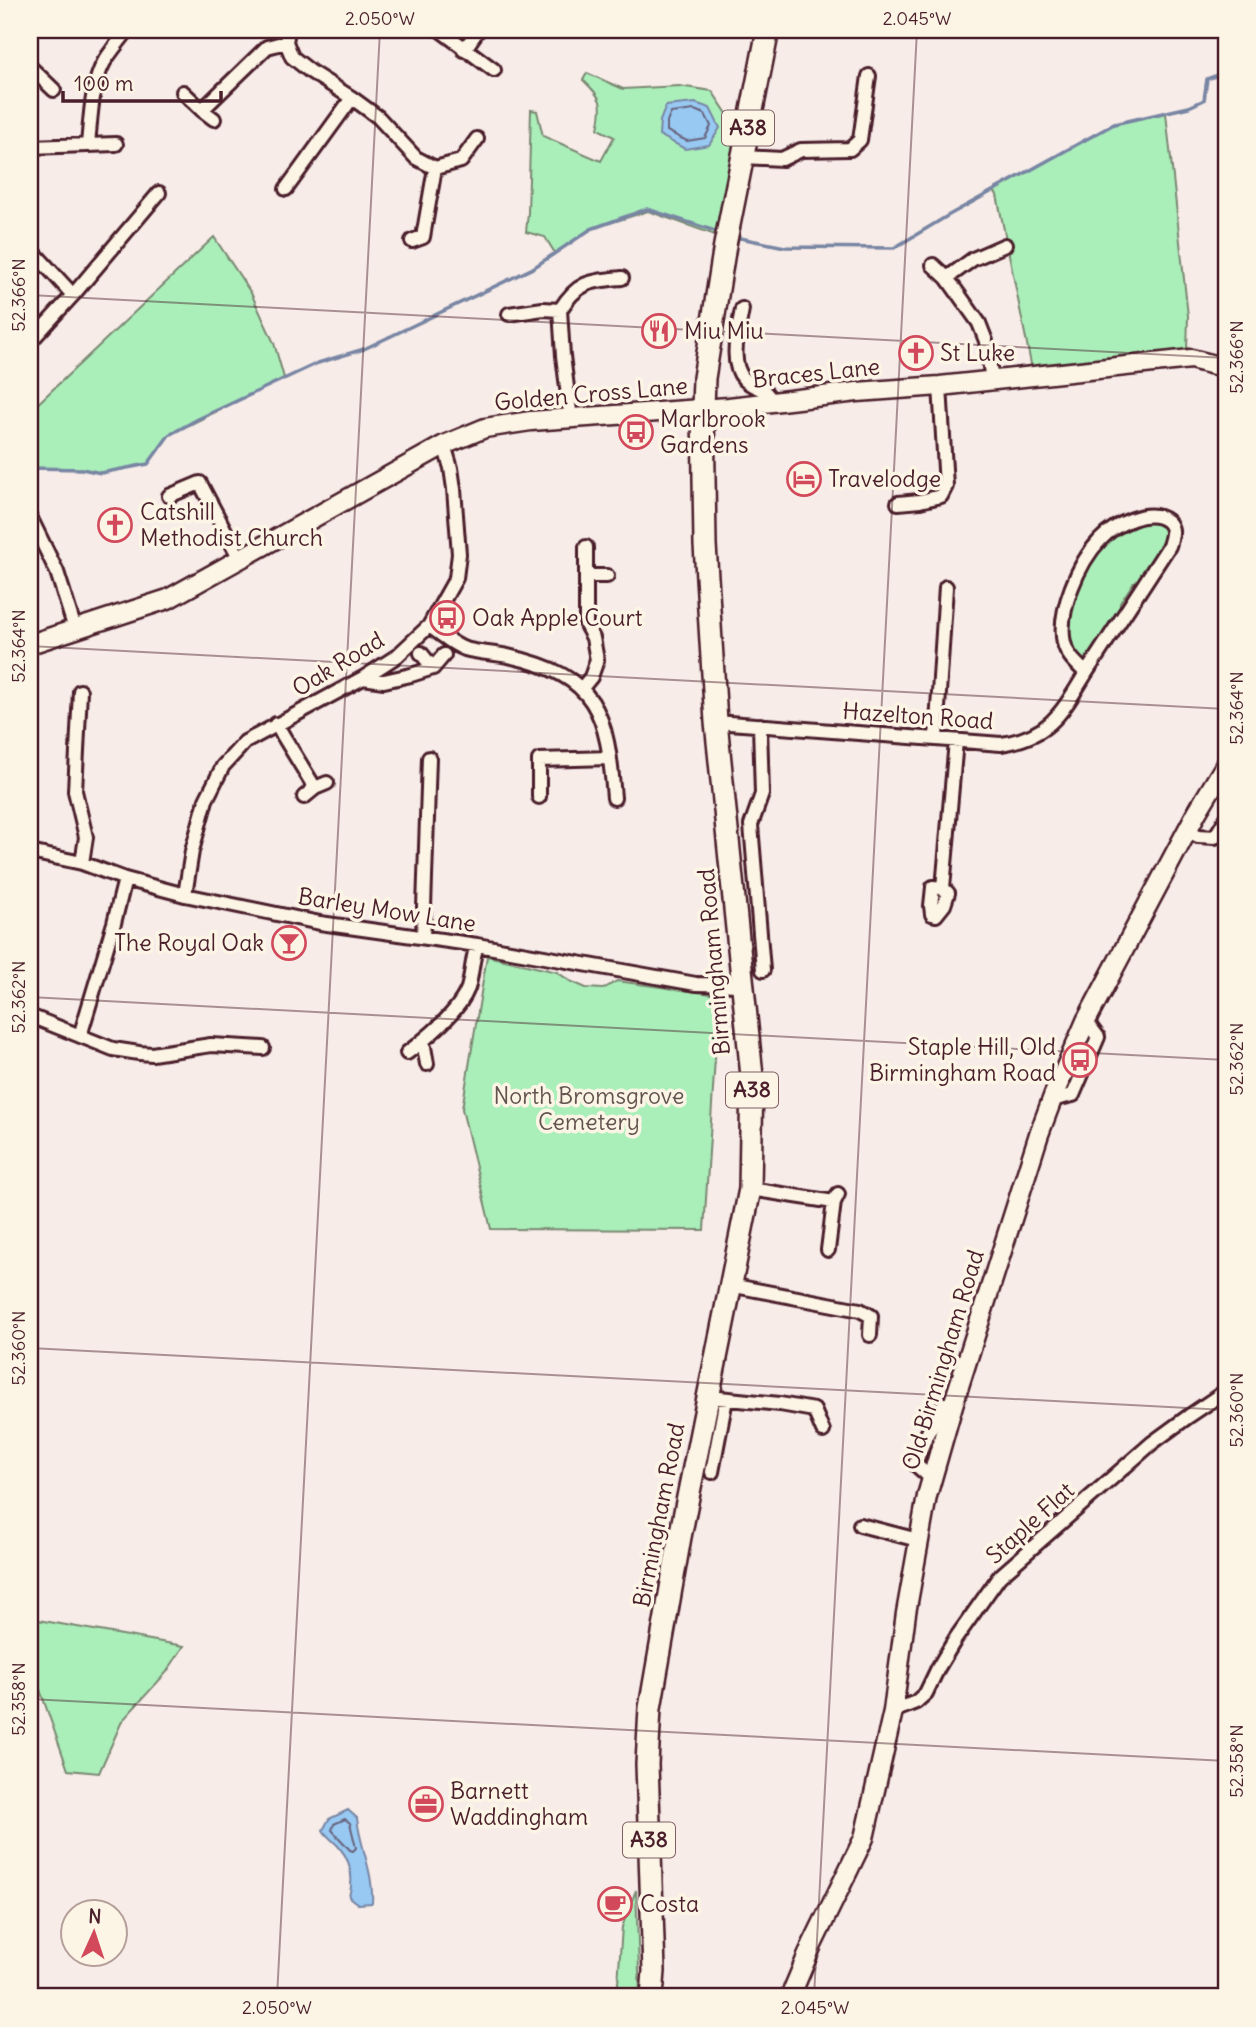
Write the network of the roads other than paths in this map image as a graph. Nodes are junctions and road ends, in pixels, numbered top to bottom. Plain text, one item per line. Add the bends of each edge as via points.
1 (128, 30) edge
2 (440, 30) edge
3 (478, 30) edge
4 (768, 30) edge
5 (287, 36) edge
6 (464, 50) junction
7 (30, 67) edge
8 (494, 70) dead end
9 (869, 76) dead end
10 (54, 90) dead end
11 (183, 92) dead end
12 (352, 97) junction
13 (202, 110) junction
14 (214, 118) dead end
15 (477, 139) dead end
16 (88, 144) junction
17 (116, 144) dead end
18 (30, 148) edge
19 (468, 151) junction
20 (742, 157) junction
21 (478, 161) dead end
22 (435, 168) junction
23 (286, 189) dead end
24 (159, 193) dead end
25 (423, 240) dead end
26 (1005, 245) dead end
27 (30, 248) edge
28 (933, 265) dead end
29 (622, 278) dead end
30 (947, 278) junction
31 (73, 295) junction
32 (742, 309) dead end
33 (561, 310) junction
34 (509, 314) dead end
35 (30, 342) edge
36 (1226, 368) edge
37 (992, 380) junction
38 (940, 386) junction
39 (773, 403) junction
40 (703, 409) junction
41 (572, 419) junction
42 (444, 445) junction
43 (169, 496) dead end
44 (898, 503) dead end
45 (37, 521) edge
46 (586, 547) dead end
47 (240, 559) junction
48 (587, 576) junction
49 (607, 576) dead end
50 (946, 587) dead end
51 (429, 626) junction
52 (75, 629) junction
53 (30, 644) edge
54 (421, 653) dead end
55 (444, 655) dead end
56 (433, 668) junction
57 (1086, 673) junction
58 (363, 677) junction
59 (582, 688) junction
60 (80, 691) dead end
61 (716, 722) junction
62 (276, 724) junction
63 (760, 725) junction
64 (936, 738) junction
65 (956, 741) junction
66 (429, 758) dead end
67 (610, 758) junction
68 (1226, 764) edge
69 (304, 797) dead end
70 (539, 797) dead end
71 (614, 798) dead end
72 (1226, 818) edge
73 (1188, 830) junction
74 (30, 852) edge
75 (82, 863) junction
76 (125, 879) junction
77 (943, 888) dead end
78 (185, 895) junction
79 (423, 937) junction
80 (477, 945) junction
81 (763, 970) dead end
82 (743, 985) junction
83 (30, 1016) edge
84 (80, 1036) junction
85 (423, 1041) junction
86 (262, 1048) dead end
87 (407, 1053) dead end
88 (427, 1064) dead end
89 (750, 1189) junction
90 (828, 1250) dead end
91 (730, 1285) junction
92 (870, 1335) dead end
93 (1226, 1391) edge
94 (717, 1398) junction
95 (823, 1431) dead end
96 (712, 1472) dead end
97 (860, 1524) dead end
98 (918, 1540) junction
99 (893, 1711) junction
100 (654, 1971) junction
101 (652, 1997) edge
102 (660, 1997) edge
103 (790, 1997) edge

1 - 16 street via 97,77
2 - 6 street
3 - 6 street
4 - 20 highway, Birmingham Road / A38
5 - 12 street via 292,57
5 - 13 street via 267,47
6 - 8 street
7 - 10 street
9 - 20 street via 860,140 850,149 801,150 782,159
11 - 13 street
12 - 22 street via 416,158
12 - 23 street
13 - 14 street
15 - 19 street
16 - 17 street
16 - 18 street
19 - 21 street
19 - 22 street via 461,161
20 - 40 highway, Birmingham Road / A38 via 704,378
22 - 25 street
24 - 31 street
26 - 30 street via 973,259
27 - 31 street
28 - 30 street
29 - 33 street via 590,282 570,295
30 - 37 street via 979,323
31 - 35 street
32 - 39 street via 738,369 745,380 766,391
33 - 34 street
33 - 41 street
36 - 37 main road, Braces Lane via 1191,359
37 - 38 main road, Braces Lane
38 - 39 main road, Braces Lane
38 - 44 street via 946,486 941,496 933,499
39 - 40 main road, Braces Lane
40 - 41 main road, Golden Cross Lane
40 - 61 highway, Birmingham Road / A38 via 705,545
41 - 42 main road, Golden Cross Lane via 485,428
42 - 47 main road, Golden Cross Lane
42 - 51 street, Oak Road via 454,489 459,554 456,578
43 - 47 street via 200,483
45 - 52 street
46 - 48 street
47 - 52 main road, Golden Cross Lane via 168,599
48 - 49 street
48 - 59 street via 586,625 597,660 592,677
50 - 64 street
51 - 58 street, Oak Road via 397,656
51 - 59 street via 464,648 547,667
52 - 53 main road, Golden Cross Lane
54 - 56 street
55 - 56 street
56 - 58 street via 384,681
57 - 57 street, Hazelton Road via 1063,642 1067,596 1101,539 1148,514 1161,516 1172,528 1169,545
57 - 65 street, Hazelton Road via 1064,709 1035,735 1000,744
58 - 62 street, Oak Road
59 - 67 street via 596,707
60 - 75 street via 75,791 86,837
61 - 63 street, Hazelton Road
61 - 82 highway, Birmingham Road / A38
62 - 69 street via 321,785
62 - 78 street, Oak Road via 245,742 211,788 192,851
63 - 64 street, Hazelton Road
63 - 81 street via 762,794 751,825
64 - 65 street, Hazelton Road
65 - 77 street
66 - 79 street
67 - 70 street via 539,760
67 - 71 street
68 - 73 main road, Old Birmingham Road
72 - 73 street via 1215,837
73 - 98 main road, Old Birmingham Road via 1086,1021 1054,1094 953,1405
74 - 75 street, Barley Mow Lane
75 - 76 street, Barley Mow Lane
76 - 78 street, Barley Mow Lane
76 - 84 street
78 - 79 street, Barley Mow Lane via 320,923
79 - 80 street, Barley Mow Lane
80 - 82 street, Barley Mow Lane via 696,984
80 - 85 street via 467,989 449,1017
82 - 89 highway, Birmingham Road / A38 via 752,1076
83 - 84 street
84 - 86 street via 139,1054 211,1045
85 - 87 street
85 - 88 street
89 - 90 street via 836,1198
89 - 91 highway, Birmingham Road / A38
91 - 92 street via 860,1310 871,1316
91 - 94 highway, Birmingham Road / A38
93 - 99 street, Staple Flat via 1152,1443 999,1577 956,1638 926,1693
94 - 95 street via 814,1410
94 - 96 street
94 - 100 highway, Birmingham Road / A38 via 680,1537 650,1708 647,1764
97 - 98 street
98 - 99 main road, Old Birmingham Road
99 - 103 main road, Old Birmingham Road via 864,1838
100 - 101 highway, Birmingham Road / A38
100 - 102 highway, Birmingham Road / A38

